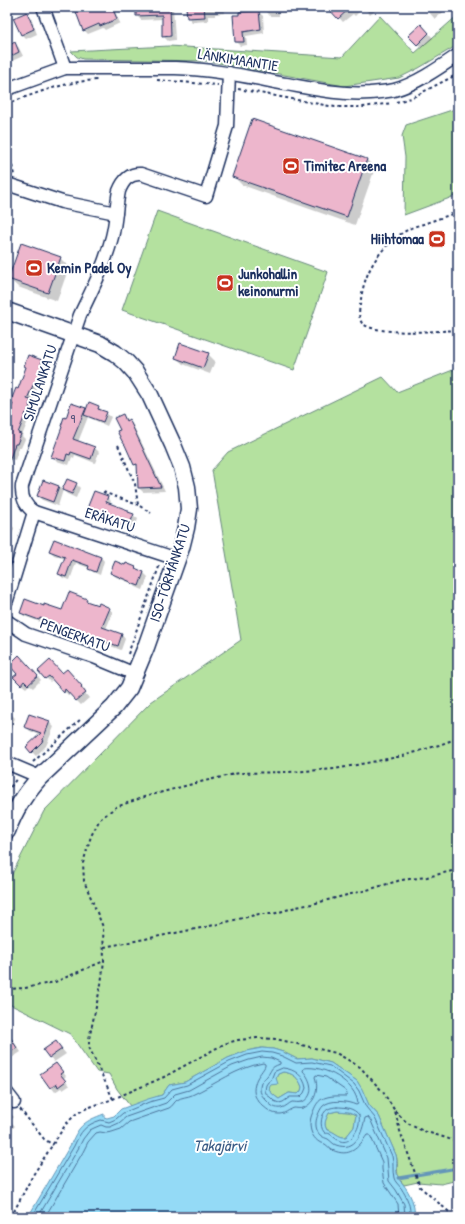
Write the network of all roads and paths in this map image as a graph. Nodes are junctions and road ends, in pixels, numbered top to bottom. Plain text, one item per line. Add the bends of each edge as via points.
1 (47, 8) edge
2 (458, 55) edge
3 (65, 68) junction
4 (229, 73) junction
5 (7, 89) edge
6 (7, 142) edge
7 (9, 185) edge
8 (7, 201) edge
9 (458, 212) edge
10 (116, 214) junction
11 (7, 311) edge
12 (458, 330) edge
13 (73, 334) junction
14 (118, 445) dead end
15 (103, 492) dead end
16 (138, 506) junction
17 (34, 512) junction
18 (151, 512) dead end
19 (177, 559) junction
20 (7, 600) edge
21 (7, 621) edge
22 (135, 674) junction
23 (458, 738) edge
24 (7, 763) edge
25 (40, 777) junction
26 (7, 830) edge
27 (458, 867) edge
28 (104, 947) junction
29 (104, 961) junction
30 (7, 988) edge
31 (11, 1097) edge
32 (113, 1099) junction
33 (395, 1111) junction
34 (458, 1144) edge
35 (53, 1145) junction
36 (11, 1217) edge
37 (455, 1217) edge

1 - 3 street
2 - 4 street, LÄNKIMAANTIE via 407,85 383,92 338,93
3 - 4 street, LÄNKIMAANTIE via 194,69
3 - 5 street, LÄNKIMAANTIE
4 - 10 street, SIMULANKATU via 227,126 206,196 138,174 129,176 121,184
6 - 7 path via 14,175
7 - 8 path
7 - 10 street via 62,202
9 - 12 path via 410,228 392,240 369,270 359,317 362,323 370,328 384,330
10 - 13 street, SIMULANKATU via 106,256
11 - 13 street, ISO-TÖRMÄNKATU
13 - 17 street, SIMULANKATU via 22,486 24,501
13 - 19 street, ISO-TÖRMÄNKATU via 100,344 115,353 136,373 150,395 182,467 187,487 186,528
14 - 16 path via 135,484
15 - 16 path
16 - 18 path
17 - 19 street, ERÄKATU
17 - 20 street
19 - 22 street, ISO-TÖRMÄNKATU
21 - 22 street, PENGERKATU via 26,634
22 - 25 street, ISO-TÖRMÄNKATU via 129,688 114,707
23 - 28 path via 403,756 335,769 239,773 144,797 116,807 100,819 91,836 83,863 84,881 104,927
24 - 25 street
25 - 26 street, ISO-TÖRMÄNKATU via 16,808
27 - 28 path via 452,871 401,880 272,914 259,914
28 - 29 path
29 - 30 path via 55,982 25,988
29 - 32 path via 89,1047
31 - 35 path via 44,1139
32 - 33 path via 164,1077 224,1044 257,1038 276,1039 336,1053 360,1067 383,1092
32 - 35 path via 76,1114 66,1124
33 - 34 path via 410,1125
33 - 37 path via 420,1187
35 - 36 path via 33,1175

